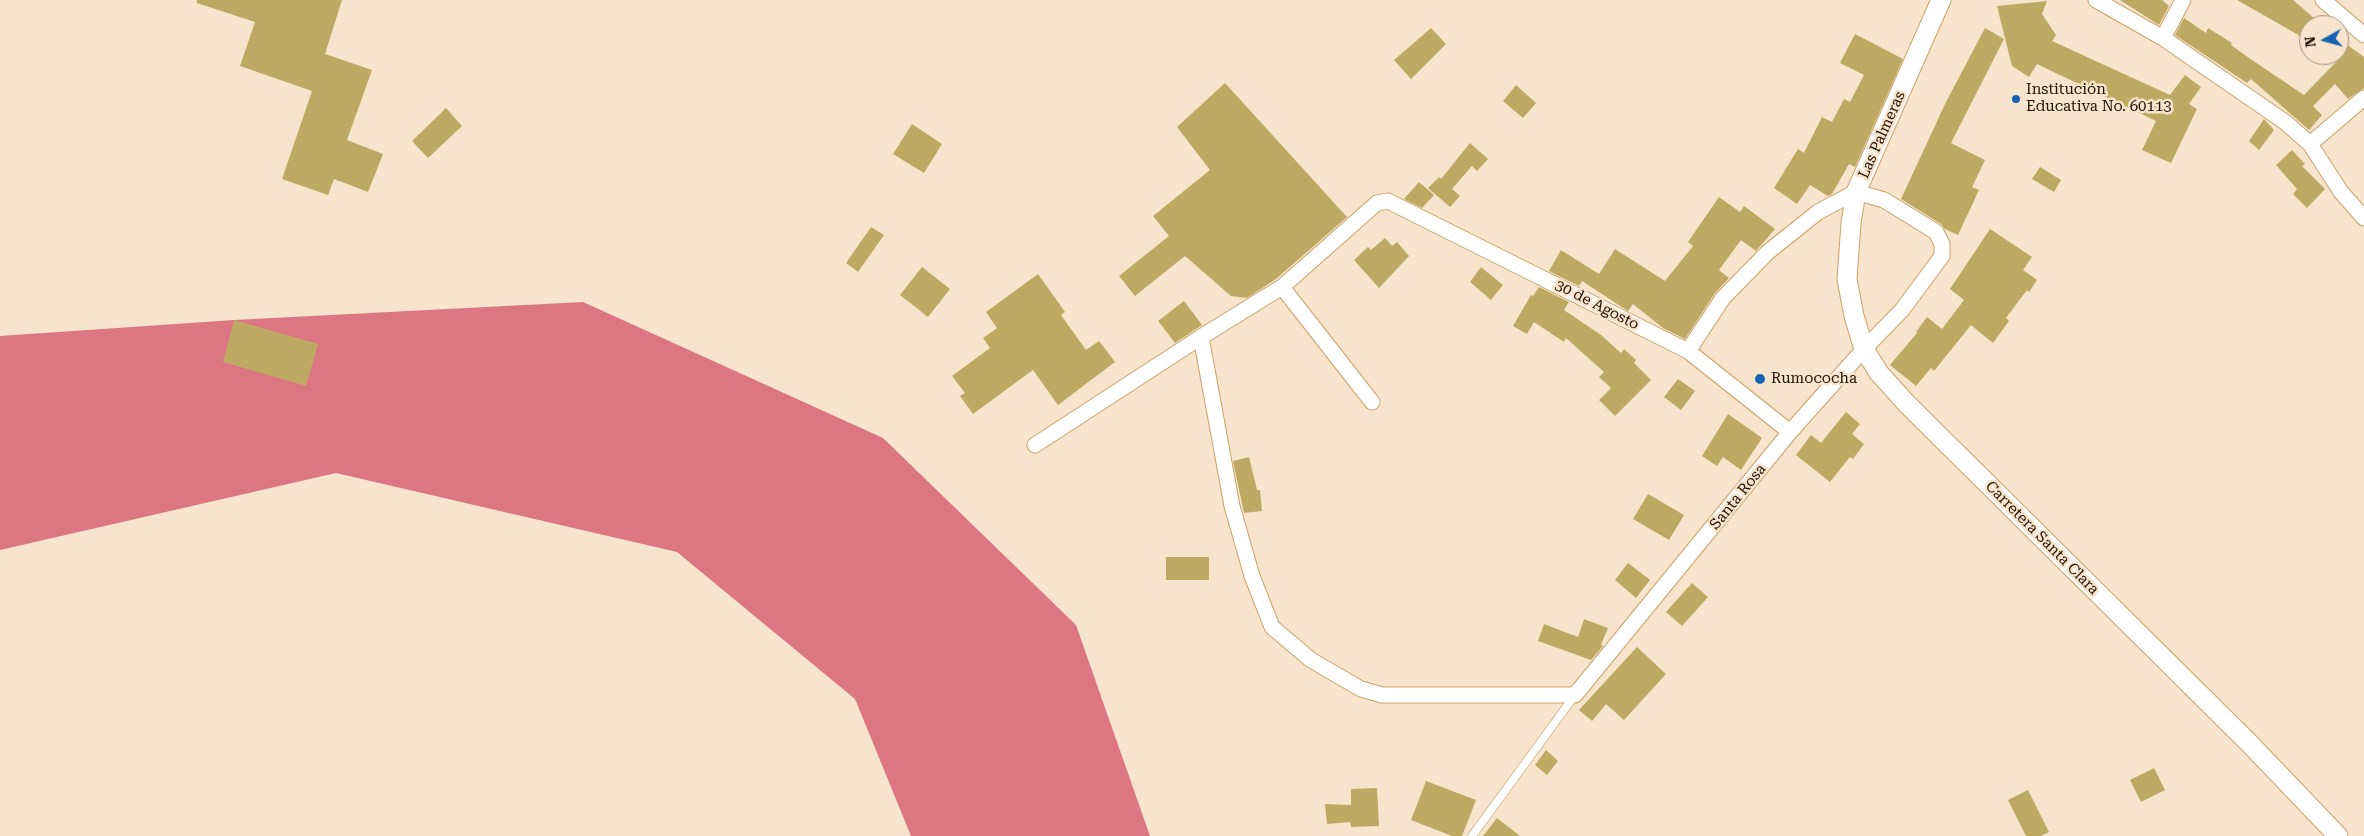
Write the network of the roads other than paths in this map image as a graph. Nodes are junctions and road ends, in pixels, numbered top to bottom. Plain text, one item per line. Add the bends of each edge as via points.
1 (1941, 0) edge
2 (2096, 0) edge
3 (2183, 0) edge
4 (2323, 0) edge
5 (2364, 35) edge
6 (2163, 38) junction
7 (2364, 98) edge
8 (2310, 144) junction
9 (1856, 192) junction
10 (2364, 218) edge
11 (1282, 287) junction
12 (1201, 337) junction
13 (1864, 350) junction
14 (1688, 351) junction
15 (1372, 402) dead end
16 (1790, 432) junction
17 (1035, 445) dead end
18 (1575, 695) junction
19 (1472, 836) edge
20 (2338, 836) edge

1 - 9 street, Las Palmeras
2 - 6 street
3 - 6 street
4 - 5 street
6 - 8 street via 2285,122
7 - 8 street
8 - 10 street via 2341,192
9 - 13 street, Carretera Santa Clara via 1847,279
9 - 13 street, Santa Rosa via 1884,200 1936,232 1942,244 1942,256 1902,310
9 - 14 street, Las Palmeras via 1818,212 1768,252 1723,298
11 - 12 street
11 - 14 street, 30 de Agosto via 1377,203 1388,201
11 - 15 street
12 - 17 street
12 - 18 street via 1232,506 1252,576 1272,627 1311,660 1360,689 1382,695
13 - 16 street, Santa Rosa
13 - 20 street, Carretera Santa Clara via 1879,373 1907,404
14 - 16 street, 30 de Agosto
16 - 18 street, Santa Rosa
18 - 19 lane, Santa Rosa

